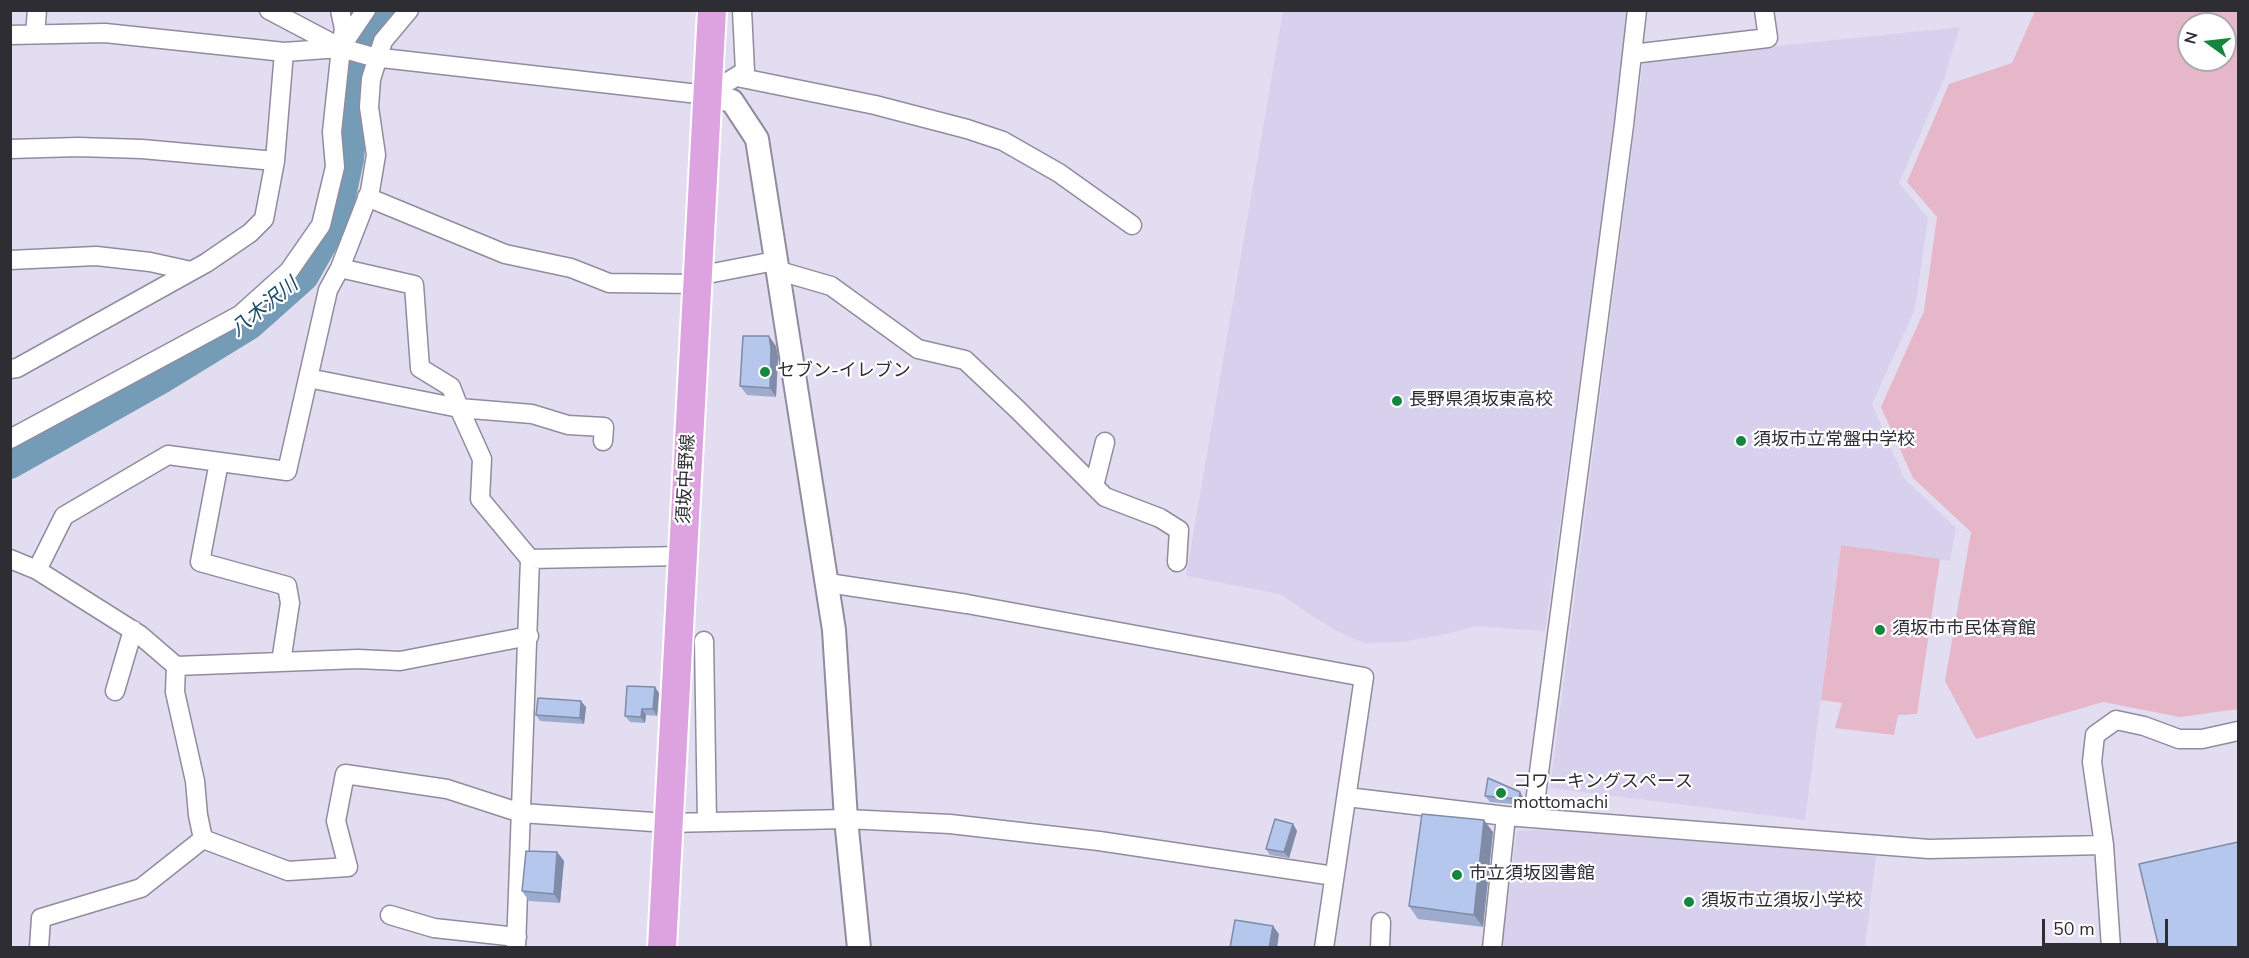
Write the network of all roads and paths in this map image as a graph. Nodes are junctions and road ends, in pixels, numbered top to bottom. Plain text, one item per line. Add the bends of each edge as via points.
1 (37, 10) edge
2 (269, 10) edge
3 (340, 10) edge
4 (366, 10) edge
5 (409, 10) edge
6 (712, 10) edge
7 (742, 10) edge
8 (1637, 10) edge
9 (1764, 10) edge
10 (35, 34) junction
11 (10, 36) edge
12 (345, 49) junction
13 (284, 52) junction
14 (1632, 54) junction
15 (375, 57) junction
16 (737, 77) junction
17 (707, 95) junction
18 (10, 149) edge
19 (275, 161) junction
20 (367, 197) junction
21 (1132, 225) dead end
22 (10, 260) edge
23 (776, 265) junction
24 (340, 268) junction
25 (191, 271) junction
26 (697, 280) junction
27 (10, 369) edge
28 (308, 378) junction
29 (459, 408) junction
30 (10, 439) edge
31 (603, 441) dead end
32 (1105, 442) dead end
33 (219, 462) junction
34 (1094, 486) junction
35 (682, 556) junction
36 (10, 559) edge
37 (530, 559) junction
38 (1178, 562) dead end
39 (37, 570) junction
40 (828, 583) junction
41 (133, 630) junction
42 (529, 636) junction
43 (704, 640) dead end
44 (281, 662) junction
45 (176, 666) junction
46 (115, 691) dead end
47 (2238, 731) edge
48 (1347, 797) junction
49 (521, 813) junction
50 (1506, 816) junction
51 (1533, 818) junction
52 (846, 819) junction
53 (707, 822) junction
54 (668, 824) junction
55 (203, 839) junction
56 (2104, 845) junction
57 (1334, 876) junction
58 (390, 915) dead end
59 (1381, 922) dead end
60 (517, 942) edge
61 (39, 948) edge
62 (662, 948) edge
63 (859, 948) edge
64 (1324, 948) edge
65 (1380, 948) edge
66 (1492, 948) edge
67 (2111, 948) edge

1 - 10 street
2 - 12 street
3 - 12 street
4 - 12 street
5 - 15 street
6 - 17 main road, 須坂中野線
7 - 16 street via 745,71
8 - 14 street
9 - 14 street via 1768,38
10 - 11 street
10 - 13 street via 105,33
12 - 13 street
12 - 15 street
12 - 30 street via 332,132 335,167 321,225 289,271 240,315
13 - 19 street
14 - 51 street
15 - 17 street
15 - 20 street via 369,107 376,155
16 - 17 street
16 - 21 street via 875,105 1003,141 1059,173
17 - 23 street via 732,101 757,139
17 - 26 main road, 須坂中野線
18 - 19 street via 142,149
19 - 25 street via 264,219
20 - 24 street
20 - 26 street via 505,254 571,268 609,283
22 - 25 street via 96,256
23 - 26 street
23 - 34 street via 831,286 918,349 965,360
23 - 40 street
24 - 28 street via 328,290
24 - 29 street via 414,285 420,368 451,387
25 - 27 street via 17,369
26 - 35 main road, 須坂中野線
28 - 29 street
28 - 33 street via 287,471
29 - 31 street via 532,414 568,425 604,427
29 - 37 street via 482,459 480,499
32 - 34 street
33 - 39 street via 168,455 64,516
33 - 44 street via 200,562 287,586 290,603
34 - 38 street via 1105,497 1160,518 1179,530
35 - 37 street
35 - 54 main road, 須坂中野線
36 - 39 street
37 - 42 street
39 - 41 street
40 - 48 street via 967,604 1364,677
40 - 52 street
41 - 45 street
41 - 46 street
42 - 44 street via 400,661
42 - 49 street
43 - 53 street
44 - 45 street
45 - 55 street via 175,692
47 - 56 street via 2179,740 2116,720 2095,735 2092,762
48 - 50 street
48 - 57 street
49 - 54 street
49 - 55 street via 447,789 345,774 336,821 348,867 288,871
49 - 60 street
50 - 51 street
50 - 66 street
51 - 56 street via 1929,849
52 - 53 street
52 - 57 street via 950,824 1076,838
52 - 63 street
53 - 54 street
54 - 62 main road, 須坂中野線
55 - 61 street via 141,888 41,918
56 - 67 street
57 - 64 street
58 - 60 street via 434,928
59 - 65 street

